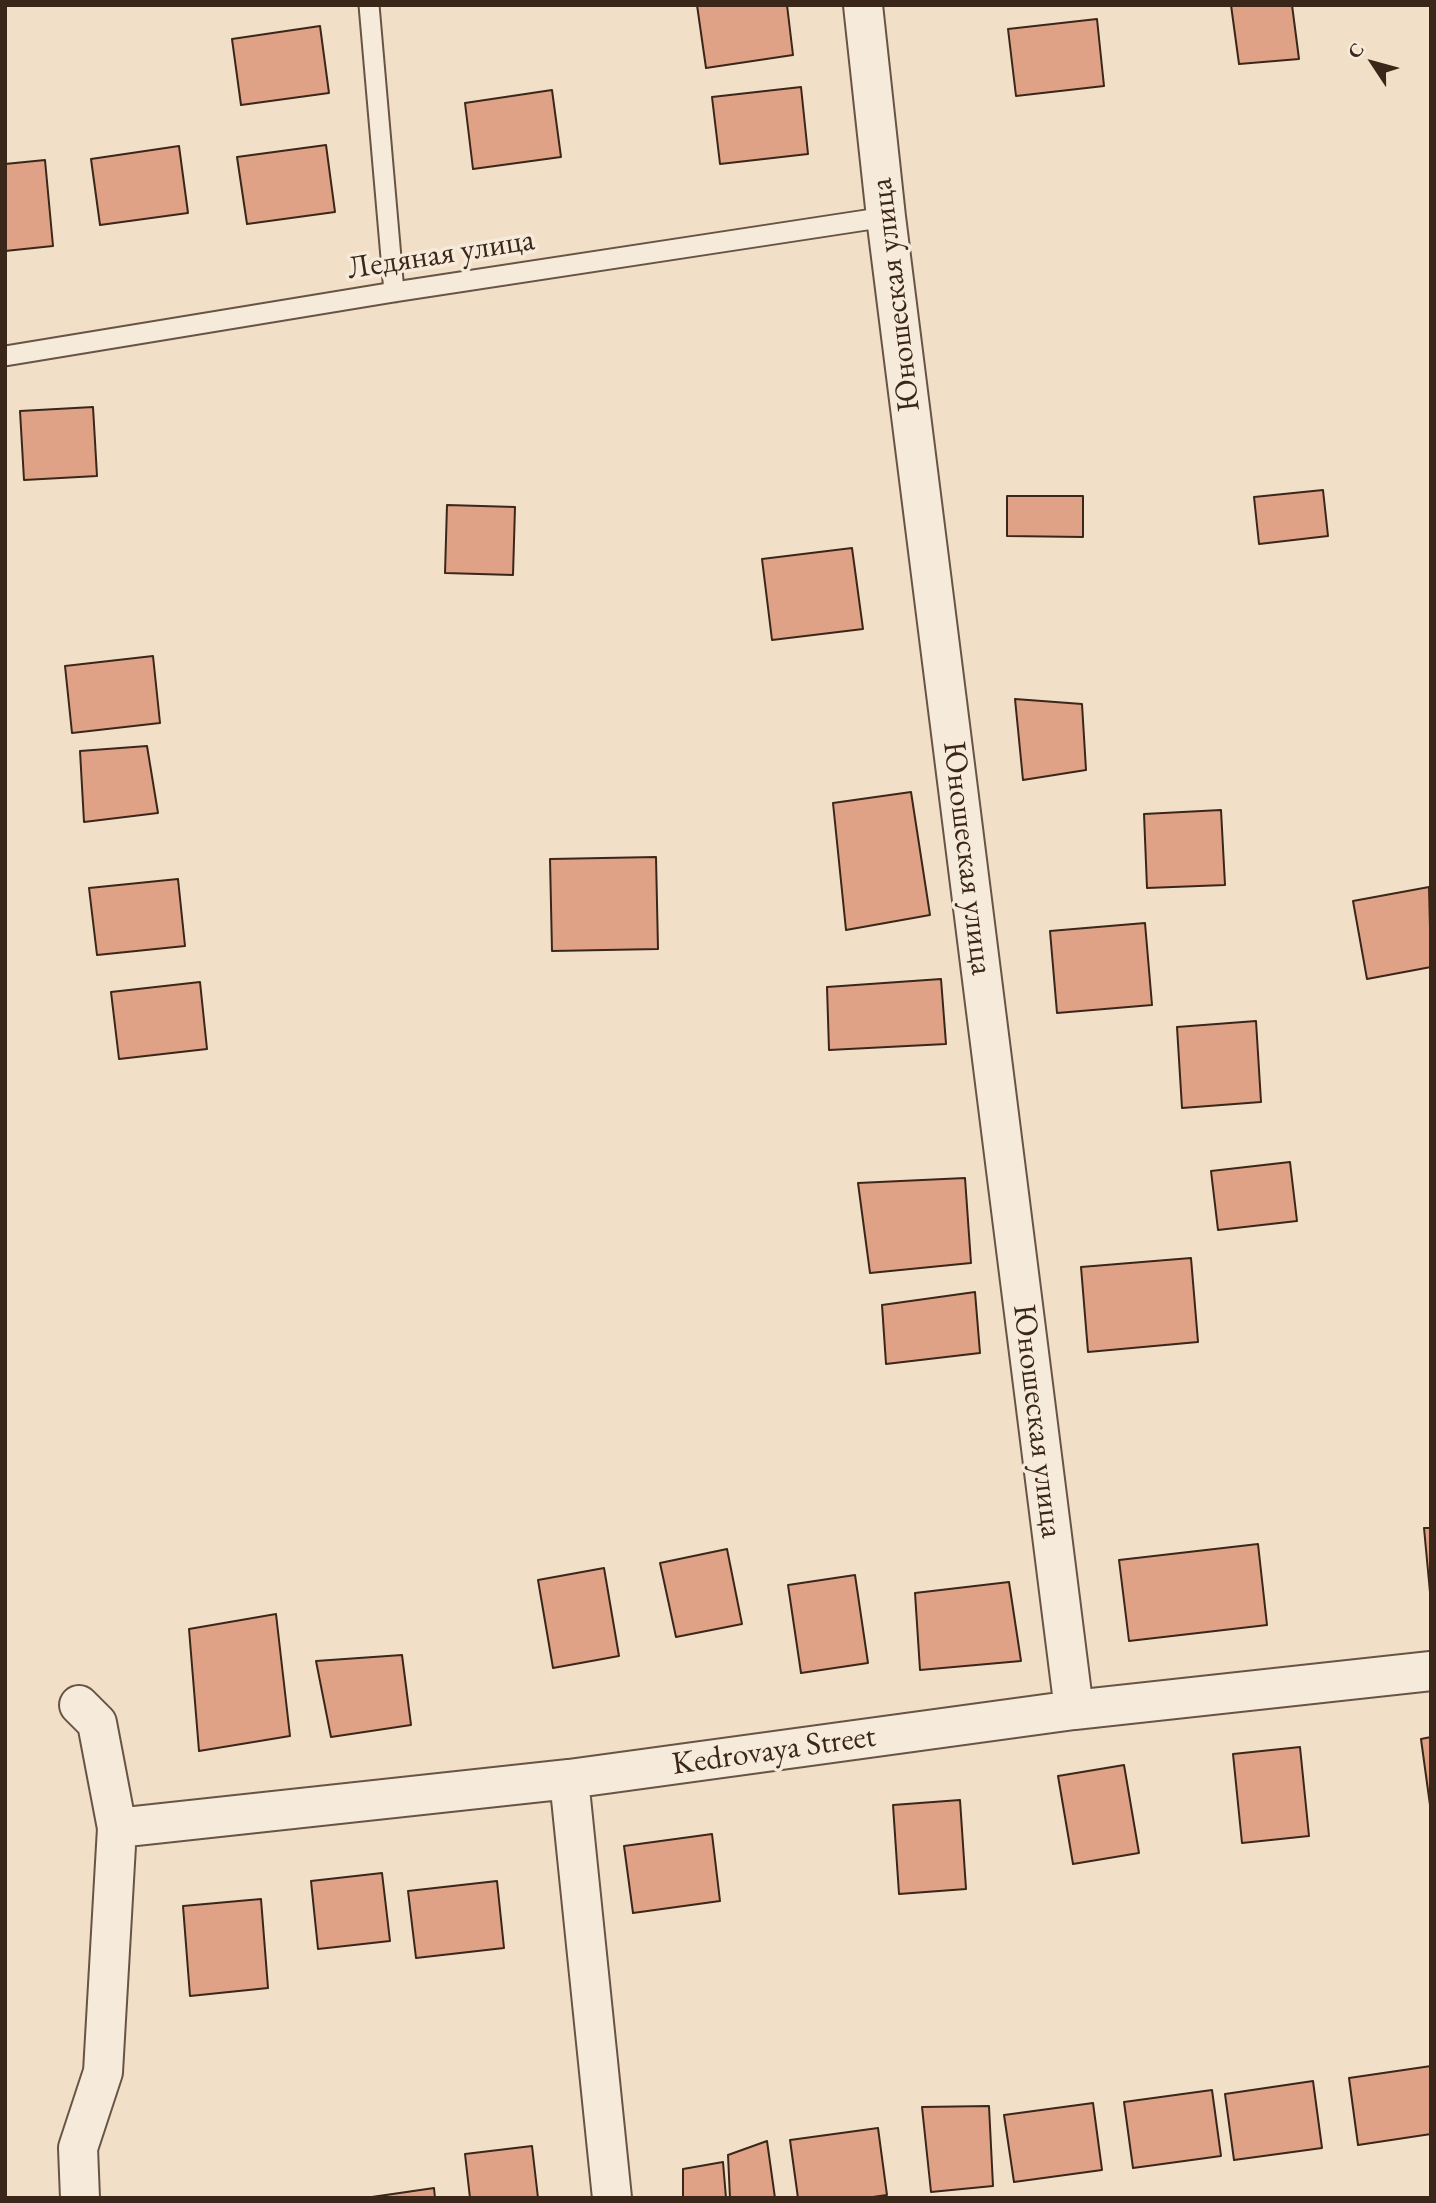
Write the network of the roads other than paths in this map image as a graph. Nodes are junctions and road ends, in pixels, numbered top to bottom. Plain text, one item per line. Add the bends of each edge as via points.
1 (369, 5) edge
2 (863, 5) edge
3 (886, 217) junction
4 (394, 292) junction
5 (5, 356) edge
6 (1431, 1671) edge
7 (79, 1705) dead end
8 (1074, 1710) junction
9 (569, 1779) junction
10 (117, 1828) junction
11 (80, 2198) edge
12 (612, 2198) edge

1 - 4 lane
2 - 3 street, Юношеская улица
3 - 4 lane, Ледяная улица
3 - 8 street, Юношеская улица
4 - 5 lane, Ледяная улица
6 - 8 street, Kedrovaya Street
7 - 10 street via 97,1723
8 - 9 street, Kedrovaya Street
9 - 10 street, Kedrovaya Street
9 - 12 street
10 - 11 street via 103,2072 78,2148

